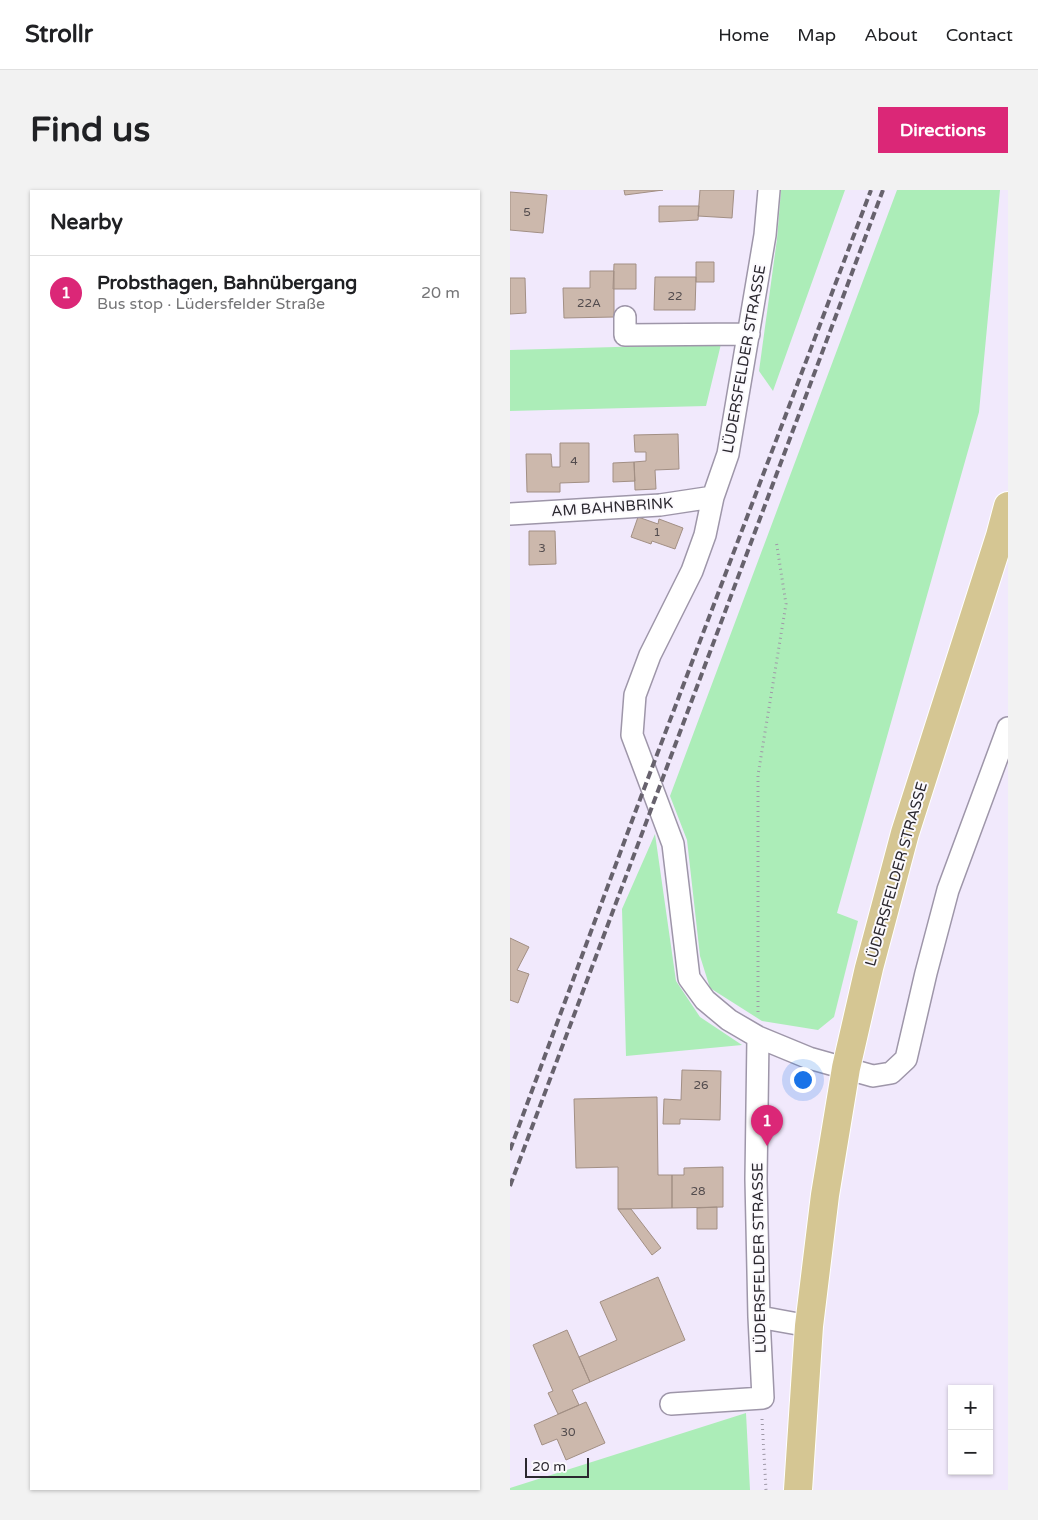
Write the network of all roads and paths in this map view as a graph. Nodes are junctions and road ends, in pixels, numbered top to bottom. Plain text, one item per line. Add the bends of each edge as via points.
1 (770, 190) edge
2 (625, 317) dead end
3 (749, 334) junction
4 (713, 496) junction
5 (1008, 506) edge
6 (510, 514) edge
7 (776, 540) dead end
8 (1008, 728) edge
9 (758, 1037) junction
10 (846, 1068) junction
11 (759, 1317) junction
12 (809, 1326) junction
13 (763, 1398) junction
14 (670, 1404) dead end
15 (766, 1490) edge
16 (798, 1490) edge

1 - 3 street, LÜDERSFELDER STRASSE
2 - 3 street via 624,335
3 - 4 street, LÜDERSFELDER STRASSE via 728,454
4 - 6 street, AM BAHNBRINK via 660,505
4 - 9 street, LÜDERSFELDER STRASSE via 705,534 692,571 634,695 632,735 674,844 689,978 705,1000
5 - 10 main road, LÜDERSFELDER STRASSE via 905,833
7 - 9 path via 786,604 758,775
8 - 10 street via 948,890 906,1058 891,1073 873,1076
9 - 10 street via 809,1058
9 - 11 street, LÜDERSFELDER STRASSE via 756,1180
10 - 12 main road, LÜDERSFELDER STRASSE via 825,1195
11 - 12 street
11 - 13 street, LÜDERSFELDER STRASSE
12 - 16 main road, LÜDERSFELDER STRASSE
13 - 14 street
13 - 15 path

